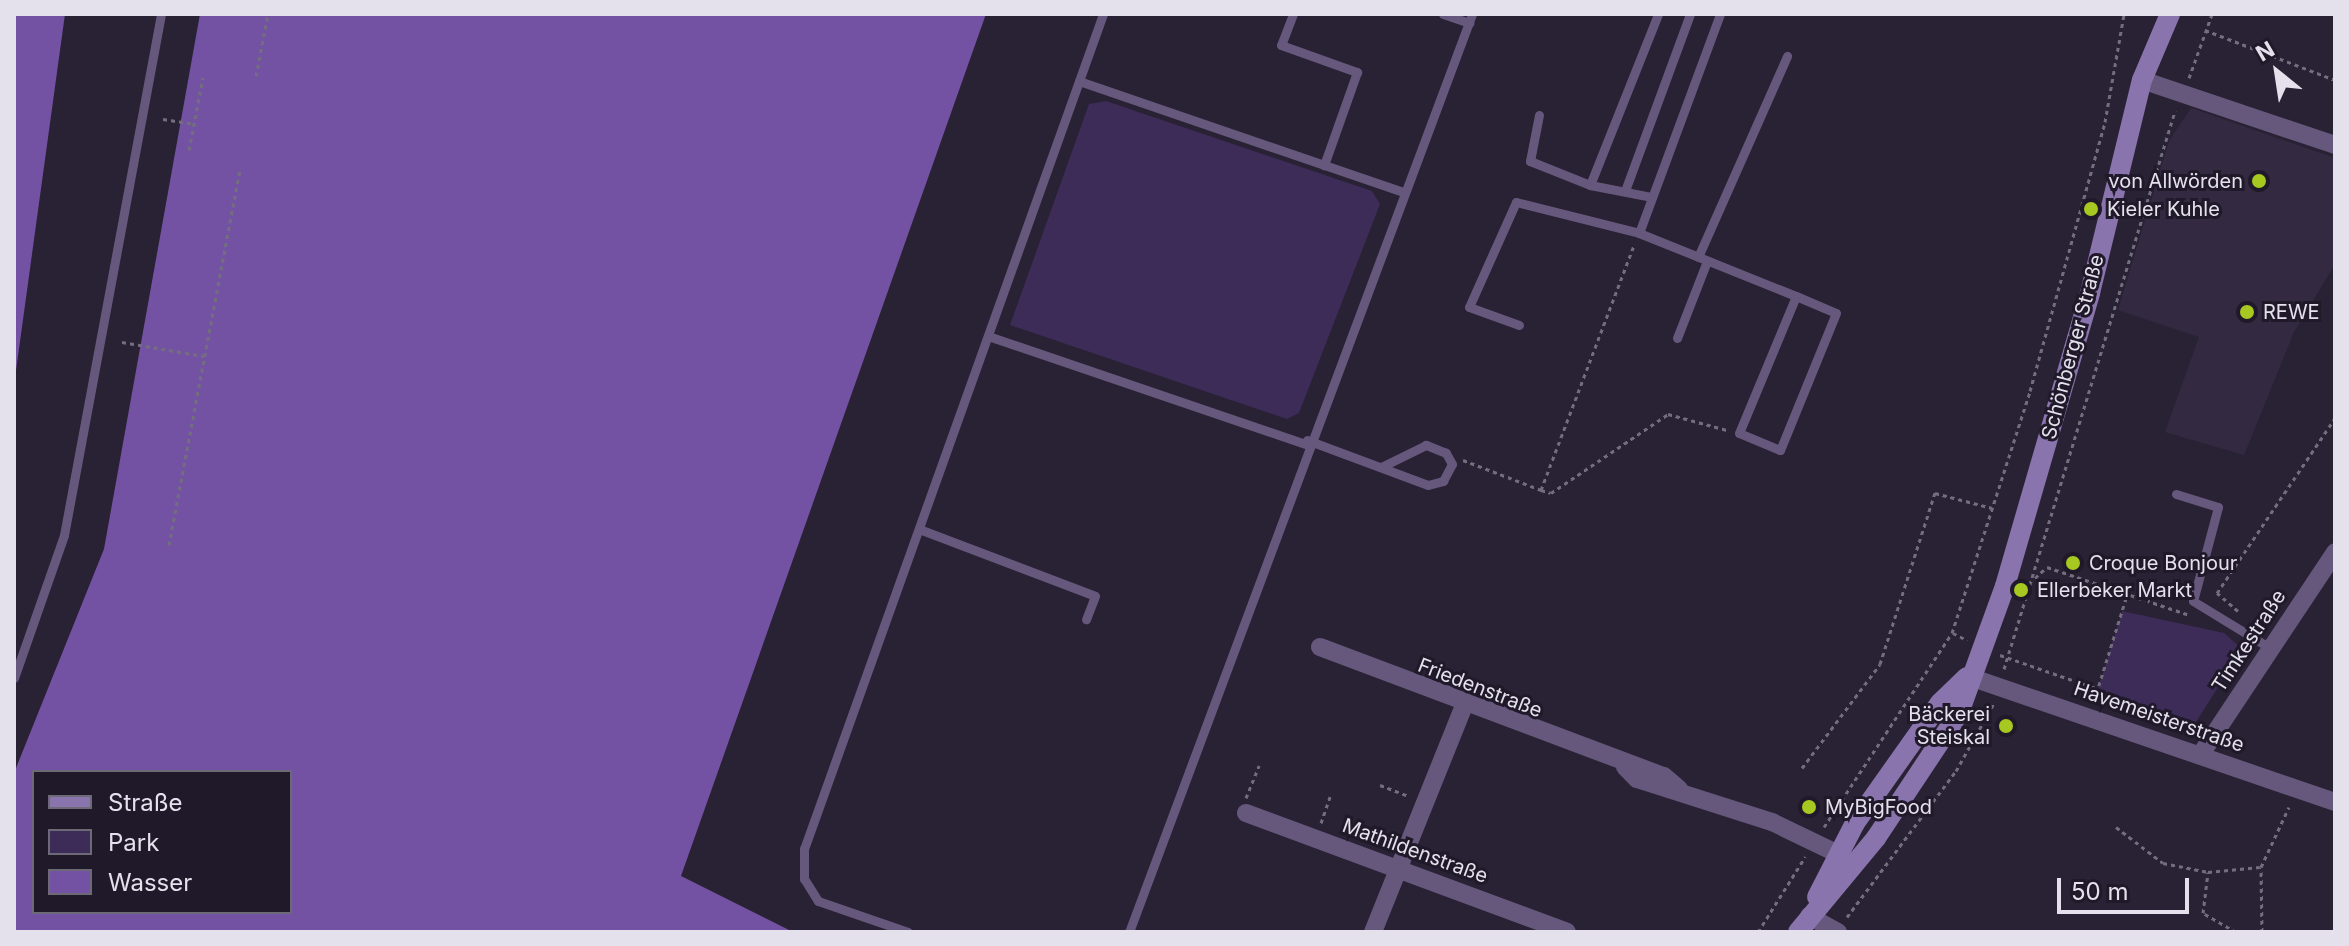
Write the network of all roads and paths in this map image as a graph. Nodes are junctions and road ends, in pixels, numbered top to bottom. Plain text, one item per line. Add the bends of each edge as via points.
1 (161, 14) edge
2 (268, 14) edge
3 (1103, 14) edge
4 (1293, 14) edge
5 (1443, 14) edge
6 (1658, 14) edge
7 (1690, 14) edge
8 (1720, 14) edge
9 (2124, 14) edge
10 (2170, 14) edge
11 (2212, 14) edge
12 (1471, 18) edge
13 (2205, 30) junction
14 (1787, 56) dead end
15 (256, 76) dead end
16 (203, 77) dead end
17 (2142, 80) junction
18 (2335, 80) edge
19 (1079, 81) junction
20 (2184, 90) junction
21 (1539, 115) dead end
22 (163, 119) dead end
23 (194, 124) junction
24 (2335, 145) edge
25 (189, 150) dead end
26 (1324, 165) junction
27 (240, 168) dead end
28 (1590, 185) junction
29 (1626, 188) junction
30 (1403, 192) junction
31 (1651, 197) junction
32 (1639, 233) junction
33 (1702, 259) junction
34 (1796, 296) junction
35 (1519, 325) dead end
36 (988, 336) junction
37 (1677, 338) dead end
38 (122, 342) dead end
39 (204, 356) junction
40 (2335, 418) edge
41 (1739, 433) junction
42 (1306, 442) junction
43 (1452, 464) junction
44 (1381, 467) junction
45 (1541, 490) junction
46 (2176, 494) dead end
47 (1992, 508) junction
48 (919, 529) junction
49 (169, 545) dead end
50 (2335, 552) edge
51 (2047, 567) dead end
52 (2128, 592) junction
53 (2217, 593) dead end
54 (1086, 619) dead end
55 (2202, 620) dead end
56 (1952, 633) junction
57 (1320, 647) dead end
58 (1982, 647) junction
59 (2270, 648) junction
60 (1967, 676) junction
61 (14, 678) edge
62 (2098, 689) junction
63 (1464, 706) junction
64 (2089, 716) junction
65 (2201, 754) junction
66 (1259, 766) dead end
67 (1802, 768) dead end
68 (1380, 785) dead end
69 (2297, 788) junction
70 (1330, 797) dead end
71 (1424, 801) junction
72 (2335, 802) edge
73 (1246, 813) joint
74 (2116, 827) dead end
75 (1315, 838) junction
76 (1815, 839) junction
77 (1836, 853) junction
78 (1397, 866) junction
79 (2261, 867) junction
80 (2208, 872) junction
81 (1804, 924) edge
82 (908, 932) edge
83 (1129, 932) edge
84 (1373, 932) edge
85 (1567, 932) edge
86 (1758, 932) edge
87 (1838, 932) edge
88 (2236, 932) edge
89 (2262, 932) edge

1 - 61 lane via 64,535
2 - 15 path
3 - 19 lane
4 - 26 lane via 1281,45 1357,72
5 - 12 lane
6 - 28 lane
7 - 29 lane
8 - 31 lane
9 - 47 path via 2105,122
10 - 17 main road, Schönberger Straße
11 - 13 path
12 - 30 lane
13 - 18 path
13 - 20 path
14 - 33 lane
16 - 23 path
17 - 20 street
17 - 58 main road, Schönberger Straße via 2090,293
19 - 26 lane
19 - 36 lane
20 - 24 street
21 - 28 lane via 1530,161
22 - 23 path
23 - 25 path
26 - 30 lane
27 - 39 path
28 - 29 lane via 1615,196
29 - 31 lane
30 - 42 lane
31 - 32 lane
32 - 33 lane
32 - 35 lane via 1516,202 1469,307
32 - 45 path
33 - 34 lane
33 - 37 lane
34 - 41 lane
34 - 41 lane via 1836,313 1780,450
36 - 42 lane
36 - 48 lane
38 - 39 path
39 - 49 path
40 - 53 path
41 - 45 path via 1668,414 1551,493
42 - 44 lane
42 - 83 lane
43 - 44 lane via 1446,453 1426,445
43 - 44 lane via 1443,481 1428,485
43 - 45 path via 1463,460
46 - 59 lane via 2218,507 2193,601
47 - 56 path
47 - 67 path via 1935,493 1880,664
48 - 54 lane via 1095,596
48 - 82 lane via 804,849 804,879 818,901
50 - 59 street, Timkestraße
51 - 52 path
52 - 55 path
52 - 62 path
56 - 58 path
56 - 76 path
57 - 63 street, Friedenstraße
58 - 60 main road, Schönberger Straße
58 - 62 path
59 - 65 street, Timkestraße
60 - 64 street, Havemeisterstraße
60 - 77 main road, Schönberger Straße via 1940,703
60 - 81 main road, Schönberger Straße via 1943,743
62 - 64 path
63 - 71 street
63 - 76 street, Friedenstraße via 1625,767 1664,776 1679,789
64 - 65 street, Havemeisterstraße
65 - 69 street, Havemeisterstraße
66 - 73 path
68 - 71 path
69 - 72 street, Havemeisterstraße
69 - 79 path
70 - 75 path
71 - 78 street
73 - 75 street, Mathildenstraße
74 - 80 path via 2163,863
75 - 78 street, Mathildenstraße
76 - 77 street, Friedenstraße
76 - 86 path
77 - 81 main road, Schönberger Straße
78 - 84 street
78 - 85 street, Mathildenstraße
79 - 80 path
79 - 89 path
80 - 88 path via 2203,913
81 - 87 street

